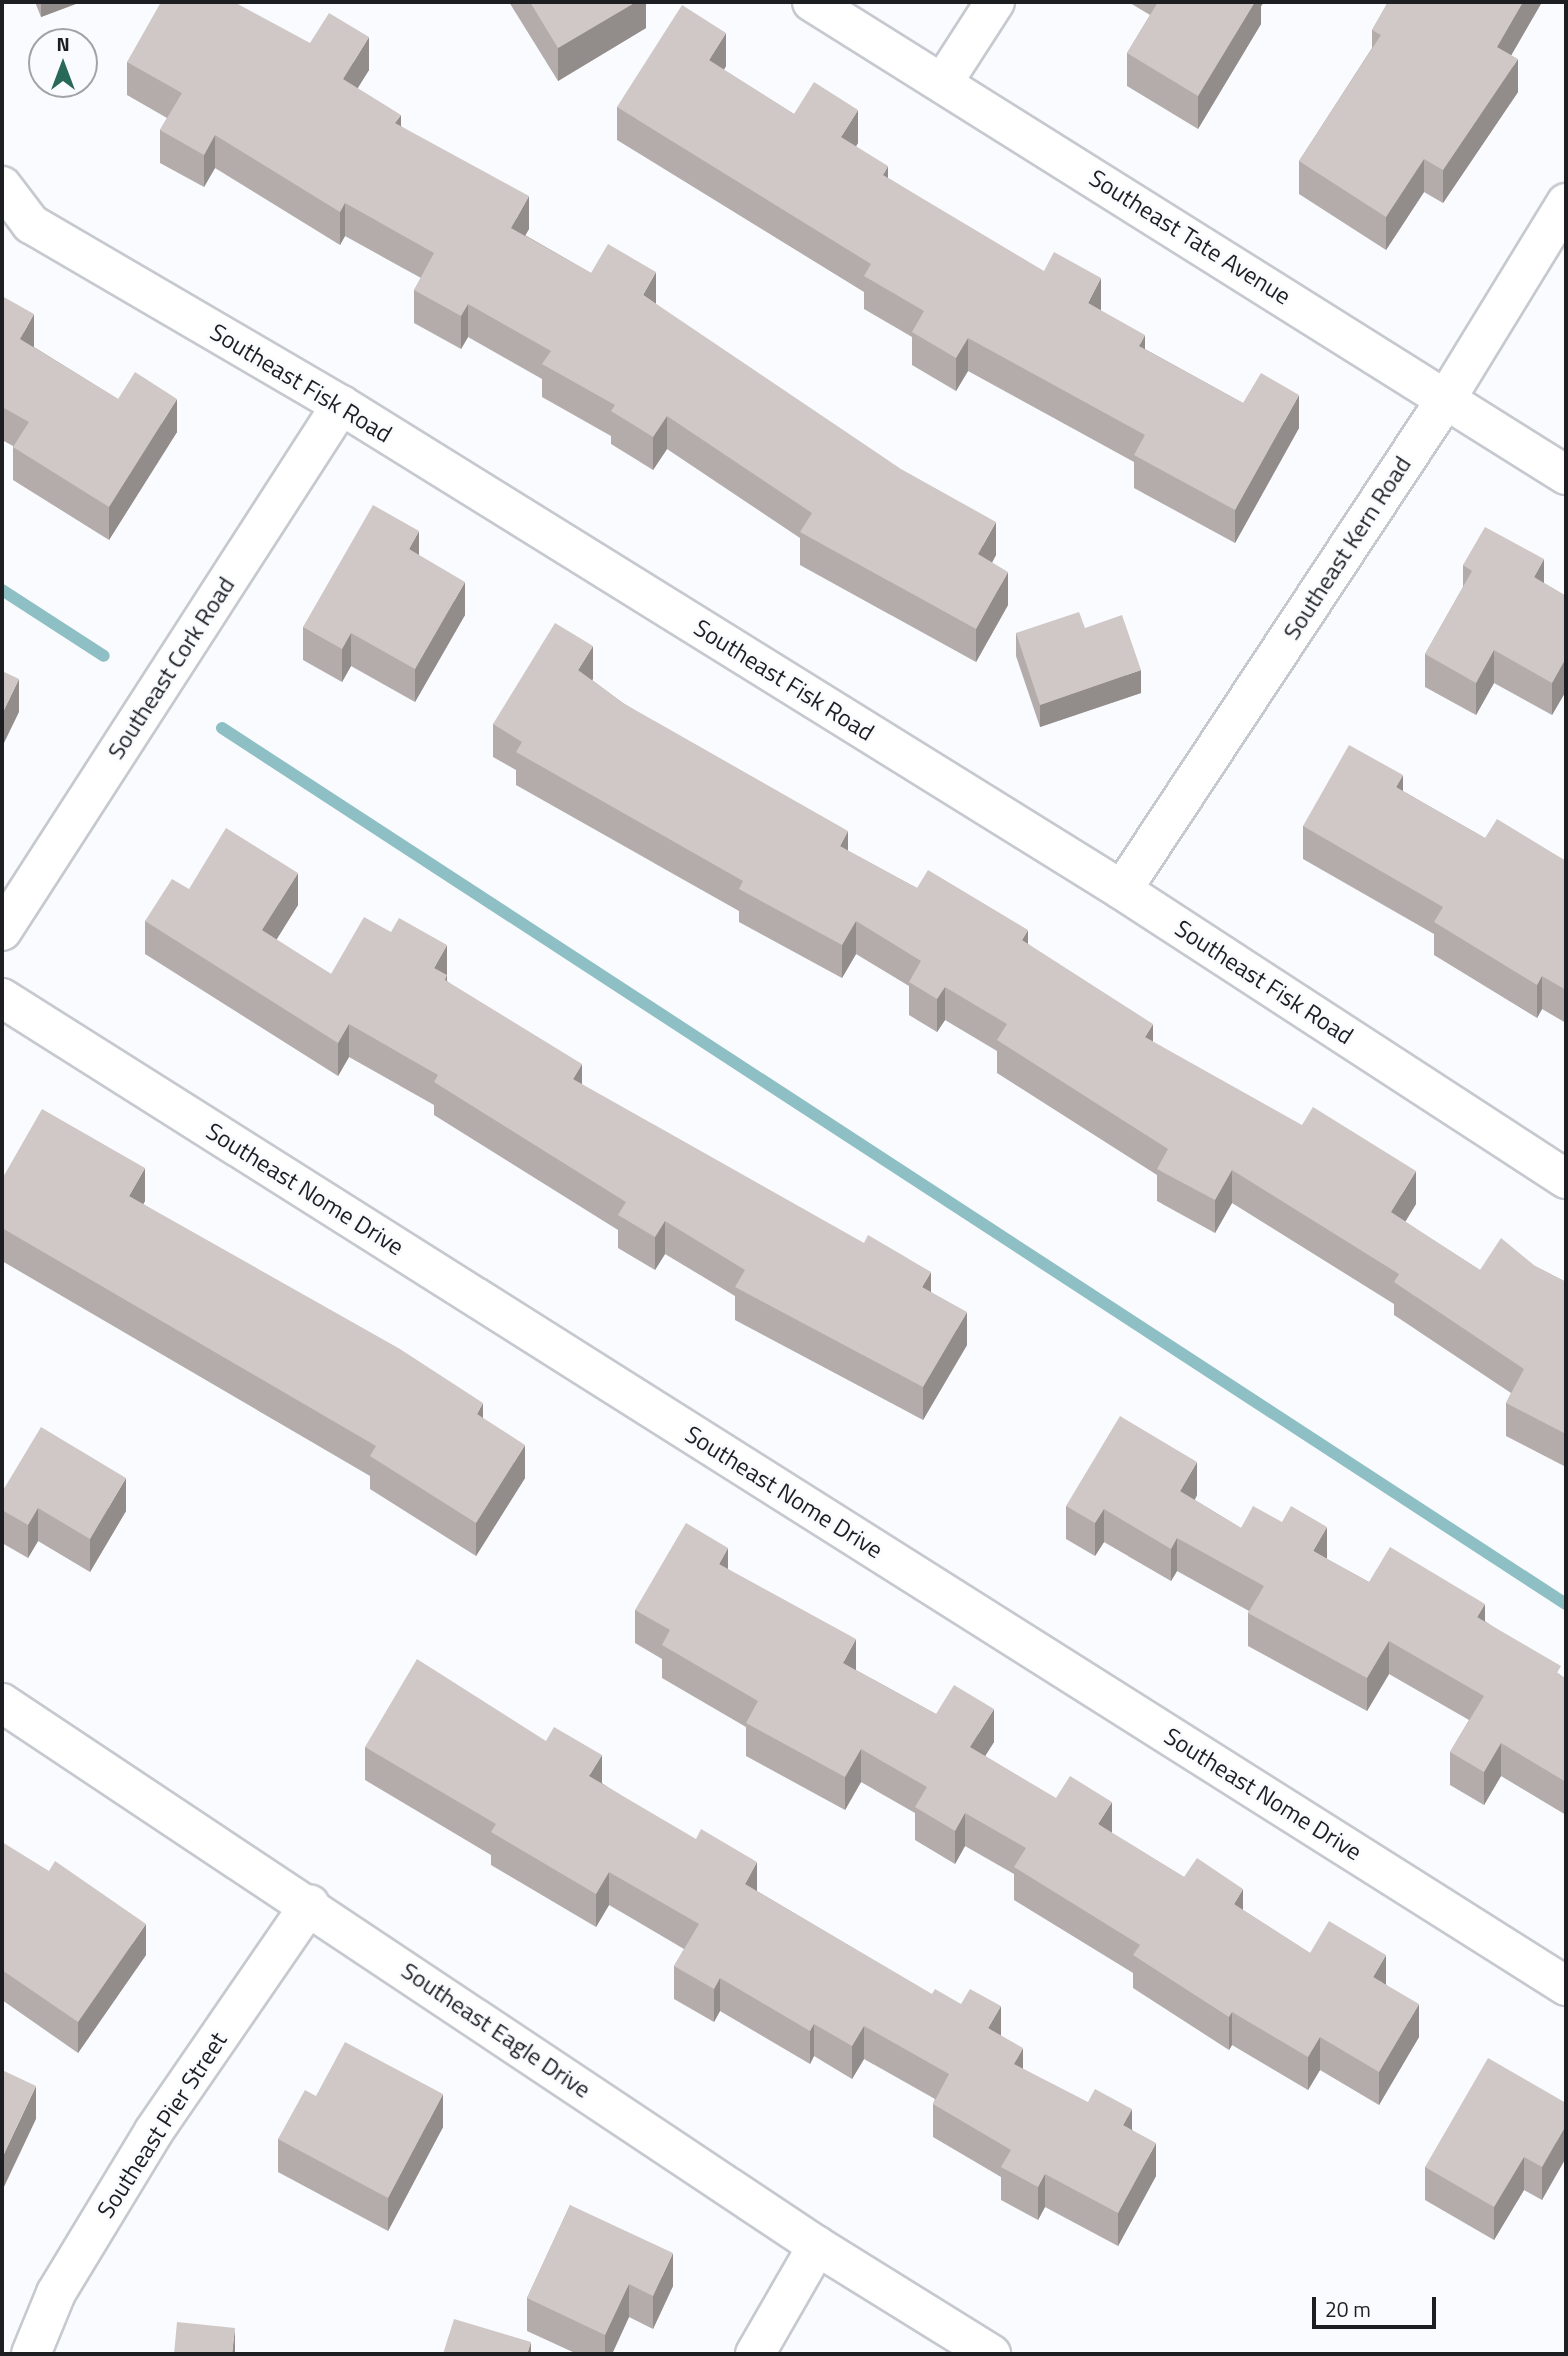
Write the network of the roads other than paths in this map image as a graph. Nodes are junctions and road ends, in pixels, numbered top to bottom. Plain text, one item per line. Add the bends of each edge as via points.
1 (812, 2) edge
2 (995, 2) edge
3 (944, 81) junction
4 (2, 186) edge
5 (1566, 203) edge
6 (1446, 399) junction
7 (341, 405) junction
8 (1566, 475) edge
9 (1122, 890) junction
10 (2, 931) edge
11 (2, 998) edge
12 (1566, 1179) edge
13 (2, 1703) edge
14 (310, 1904) junction
15 (1566, 1986) edge
16 (817, 2246) junction
17 (31, 2354) edge
18 (755, 2354) edge
19 (990, 2354) edge

1 - 3 street, Southeast Tate Avenue
2 - 3 street
3 - 6 street, Southeast Tate Avenue
4 - 7 street, Southeast Fisk Road via 32,224
5 - 6 street, Southeast Kern Road
6 - 8 street, Southeast Tate Avenue
6 - 9 street, Southeast Kern Road
7 - 9 street, Southeast Fisk Road
7 - 10 street, Southeast Cork Road
9 - 12 street, Southeast Fisk Road
11 - 15 street, Southeast Nome Drive
13 - 14 street, Southeast Eagle Drive
14 - 16 street, Southeast Eagle Drive
14 - 17 street, Southeast Pier Street via 147,2142 56,2293
16 - 18 street
16 - 19 street, Southeast Eagle Drive

